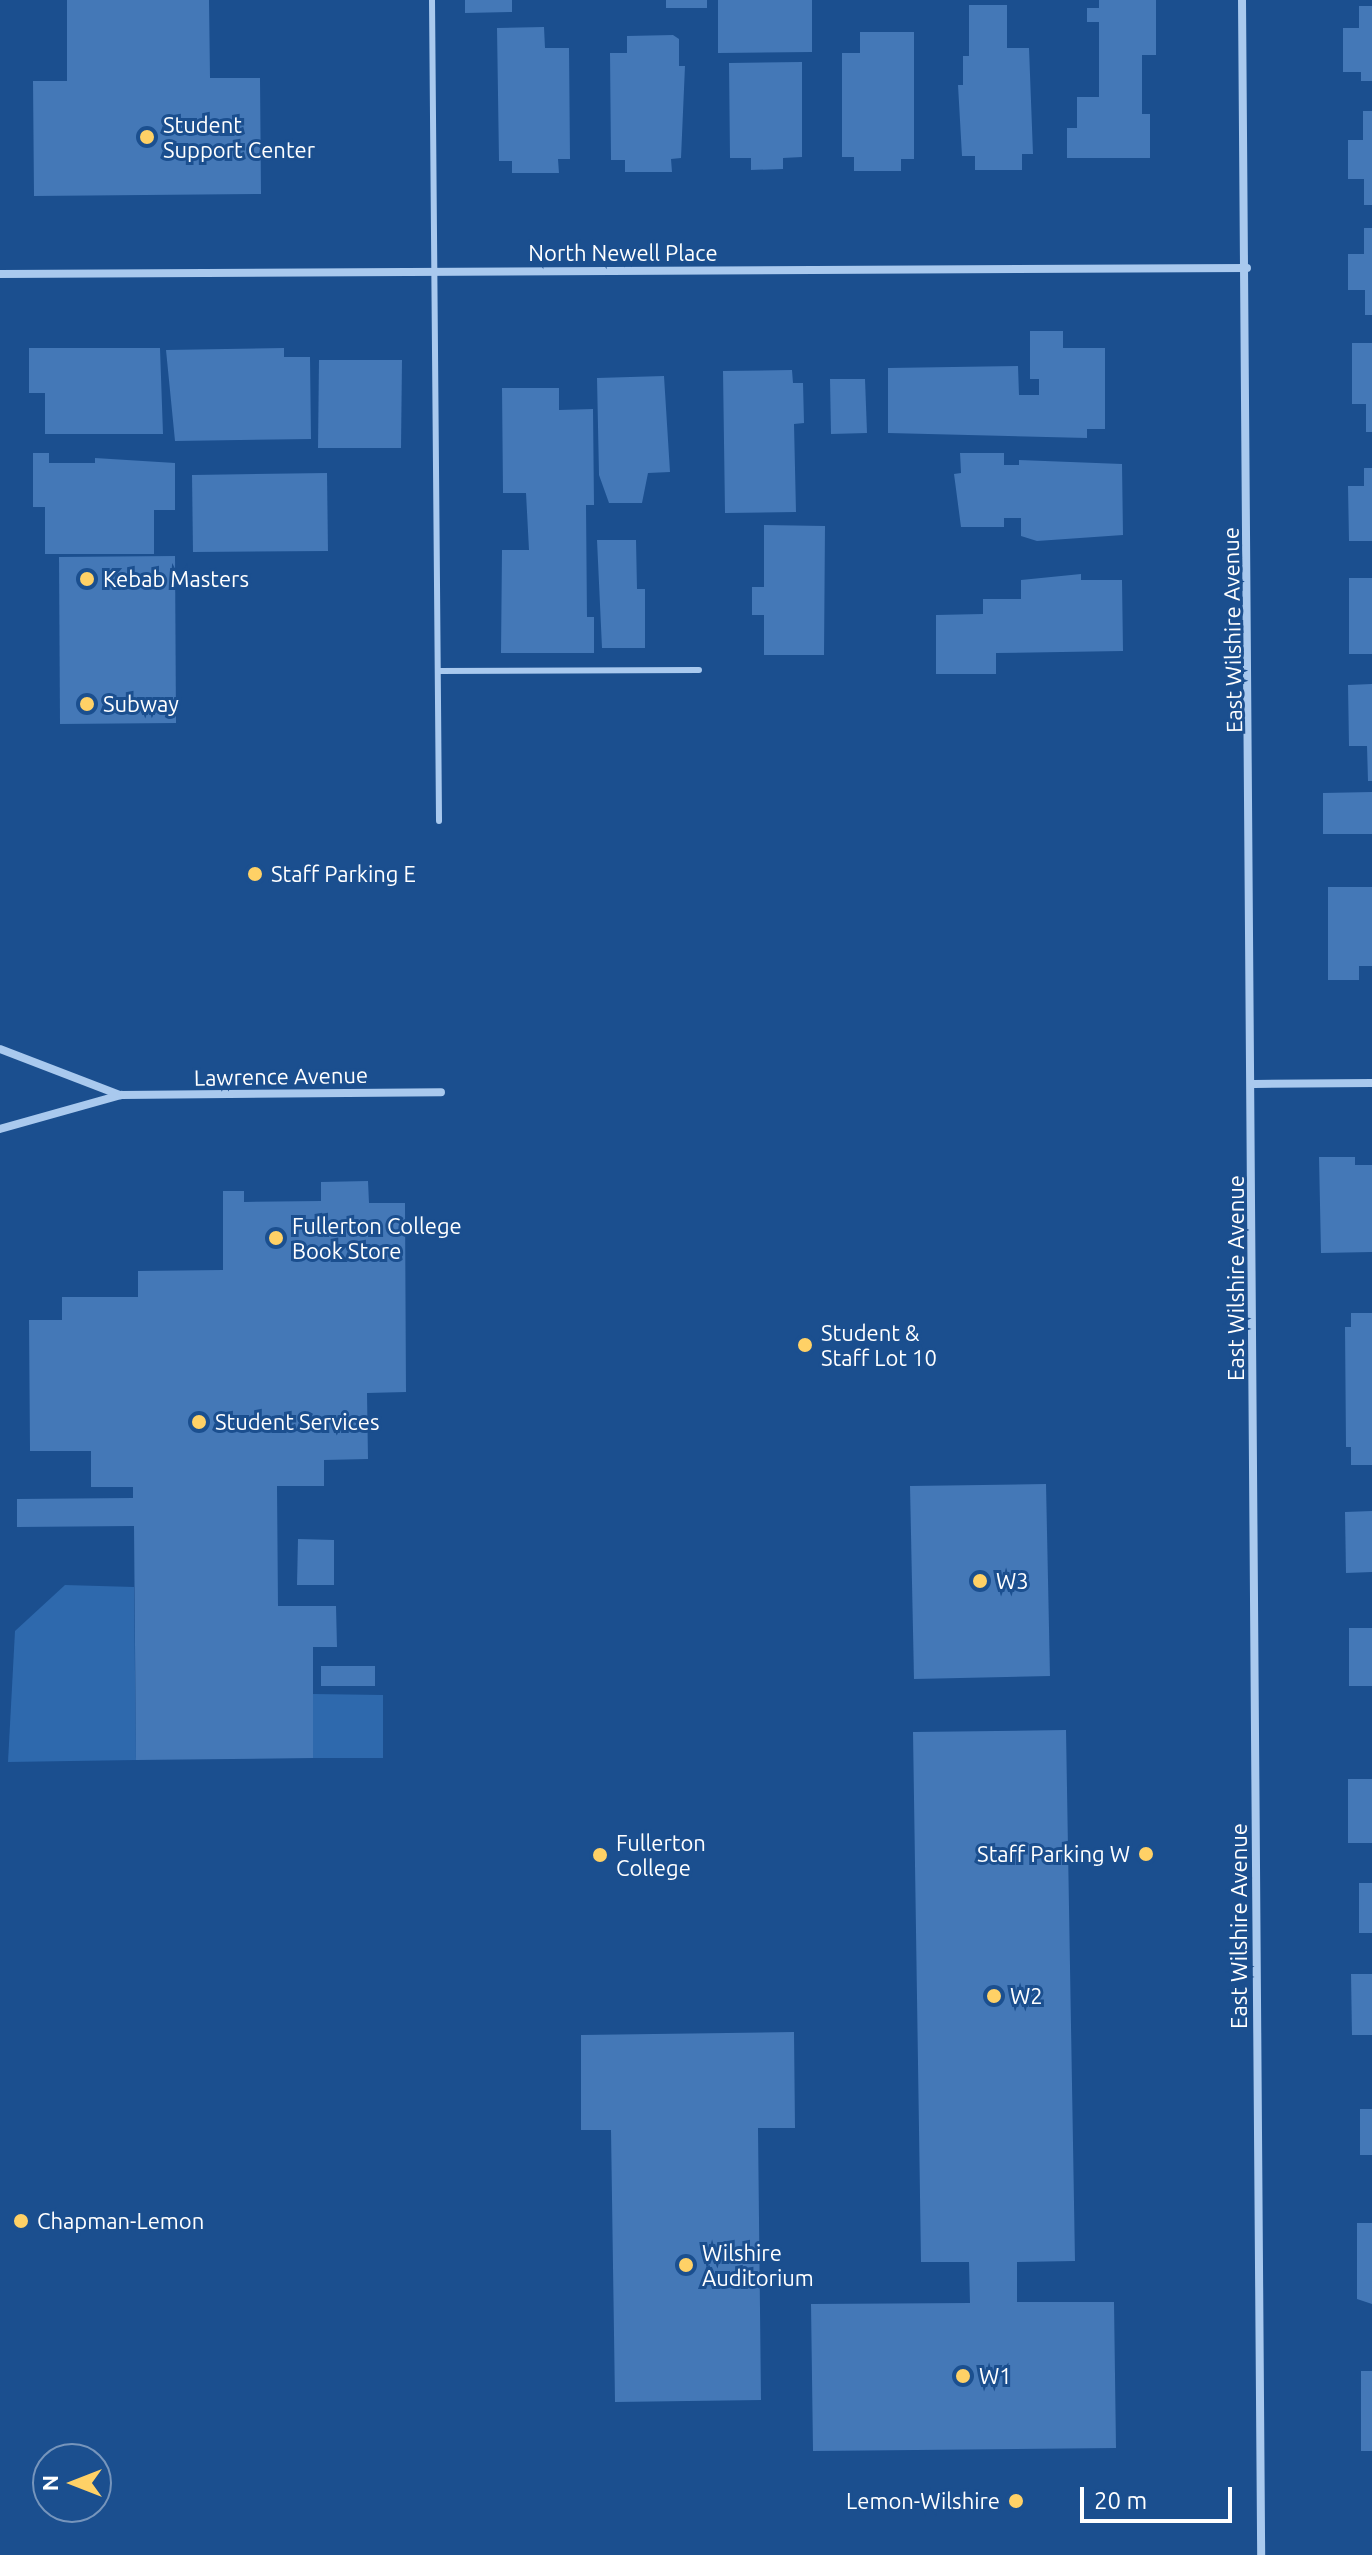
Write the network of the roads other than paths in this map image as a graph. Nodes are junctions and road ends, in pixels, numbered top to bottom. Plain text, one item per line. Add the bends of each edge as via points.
1 (432, 0) edge
2 (1242, 0) edge
3 (1247, 268) junction
4 (434, 271) junction
5 (0, 274) edge
6 (699, 670) dead end
7 (438, 671) junction
8 (439, 821) dead end
9 (0, 1049) edge
10 (1372, 1083) edge
11 (1254, 1084) junction
12 (441, 1092) dead end
13 (121, 1095) junction
14 (0, 1129) edge
15 (1261, 2555) edge

1 - 4 lane
2 - 3 street, East Wilshire Avenue
3 - 4 street, North Newell Place
3 - 11 street, East Wilshire Avenue
4 - 5 street, North Newell Place
4 - 7 lane
6 - 7 lane
7 - 8 lane
9 - 13 street, Lawrence Avenue
10 - 11 street
11 - 15 street, East Wilshire Avenue
12 - 13 street, Lawrence Avenue
13 - 14 street, Lawrence Avenue

